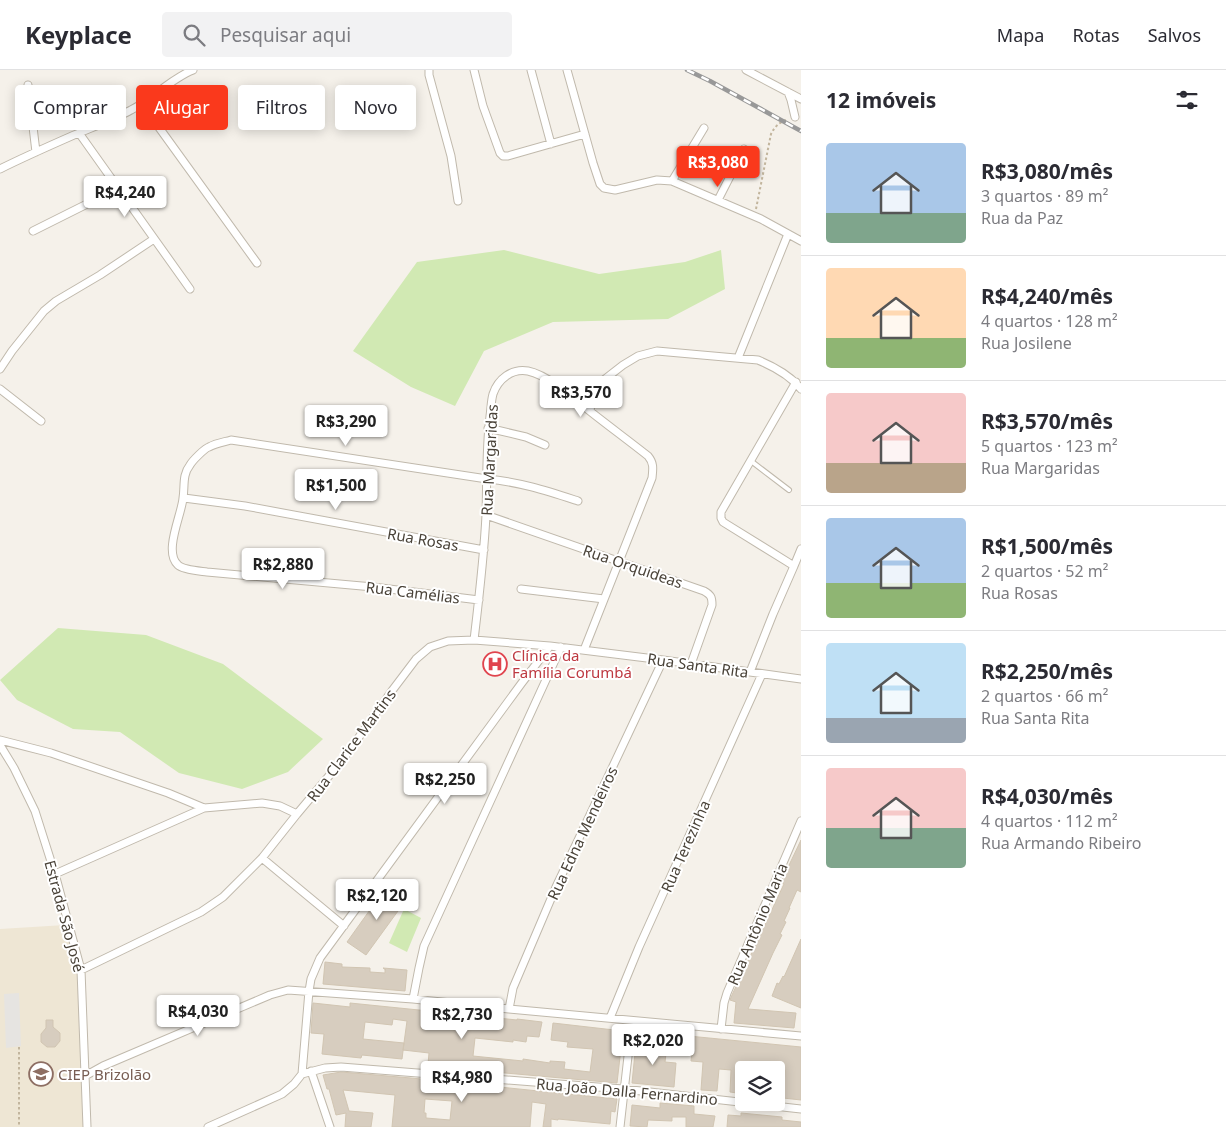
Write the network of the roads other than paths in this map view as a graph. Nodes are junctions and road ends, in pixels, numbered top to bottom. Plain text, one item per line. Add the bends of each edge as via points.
1 (193, 70) edge
2 (429, 70) edge
3 (474, 70) edge
4 (531, 70) edge
5 (568, 70) edge
6 (746, 70) edge
7 (168, 85) edge
8 (788, 92) junction
9 (801, 99) edge
10 (136, 107) edge
11 (795, 117) road end
12 (704, 128) dead end
13 (33, 130) edge
14 (161, 130) edge
15 (79, 133) junction
16 (585, 134) junction
17 (552, 144) junction
18 (744, 149) dead end
19 (36, 152) junction
20 (0, 169) edge
21 (672, 181) junction
22 (117, 189) junction
23 (718, 200) junction
24 (458, 201) dead end
25 (33, 231) dead end
26 (788, 234) junction
27 (154, 239) junction
28 (801, 241) edge
29 (257, 263) dead end
30 (190, 289) dead end
31 (738, 358) junction
32 (0, 369) edge
33 (796, 382) junction
34 (0, 389) edge
35 (592, 389) junction
36 (801, 390) edge
37 (578, 400) junction
38 (590, 411) junction
39 (41, 422) dead end
40 (488, 428) junction
41 (545, 445) dead end
42 (751, 461) junction
43 (487, 479) junction
44 (789, 490) dead end
45 (184, 498) junction
46 (578, 500) dead end
47 (486, 515) junction
48 (801, 549) edge
49 (484, 550) junction
50 (619, 562) junction
51 (794, 566) junction
52 (521, 589) dead end
53 (604, 599) junction
54 (479, 600) junction
55 (474, 640) junction
56 (550, 646) junction
57 (561, 647) junction
58 (584, 650) junction
59 (663, 660) junction
60 (691, 664) junction
61 (750, 672) junction
62 (762, 674) junction
63 (801, 679) edge
64 (0, 740) edge
65 (0, 745) edge
66 (204, 808) junction
67 (297, 814) junction
68 (801, 821) edge
69 (262, 858) junction
70 (55, 874) junction
71 (344, 926) junction
72 (81, 970) junction
73 (308, 991) junction
74 (413, 999) junction
75 (509, 1009) junction
76 (610, 1018) junction
77 (632, 1021) junction
78 (721, 1029) junction
79 (801, 1036) edge
80 (311, 1071) junction
81 (302, 1074) junction
82 (85, 1076) junction
83 (623, 1089) junction
84 (801, 1109) edge
85 (87, 1127) edge
86 (208, 1127) edge
87 (330, 1127) edge
88 (620, 1127) edge

1 - 7 street
2 - 24 street via 451,156
3 - 17 street via 483,106 503,156
4 - 17 street
5 - 16 street
6 - 8 street
8 - 9 street
8 - 11 street
10 - 15 street
12 - 21 street
13 - 19 street
14 - 29 street
15 - 19 street
15 - 22 street
16 - 17 street
16 - 21 street via 604,188 616,190 657,180
18 - 23 street
19 - 20 street
21 - 23 street
22 - 25 street
22 - 27 street
23 - 26 street
26 - 28 street
26 - 31 street
27 - 30 street
27 - 32 street via 44,311
31 - 33 street via 766,363
31 - 35 street via 657,351 638,356
33 - 36 street
33 - 42 street
34 - 39 street
35 - 37 street
35 - 38 street
37 - 38 street, Rua Margaridas
37 - 40 street, Rua Margaridas via 538,374 517,370 508,373 493,394
38 - 50 street, Rua Margaridas via 648,456 653,466 652,478
40 - 41 street
40 - 43 street, Rua Margaridas
42 - 44 lane
42 - 51 street via 721,512 721,518
43 - 45 street via 231,440 208,447 194,460 186,471
43 - 46 street via 534,487
43 - 47 street, Rua Margaridas
45 - 49 street, Rua Rosas via 246,506
45 - 54 street, Rua Camélias via 172,544 176,564 182,567
47 - 49 street, Rua Margaridas
47 - 50 street, Rua Orquideas
48 - 51 street
49 - 54 street, Rua Margaridas
50 - 53 street
50 - 60 street, Rua Orquideas via 710,594 712,605
51 - 61 street
52 - 53 street
53 - 58 street
54 - 55 street, Rua Margaridas
55 - 56 street, Rua Clarice Martins
55 - 67 street, Rua Clarice Martins via 448,641 430,647 416,658 344,758
56 - 57 street, Rua Santa Rita
56 - 71 street
57 - 58 street, Rua Santa Rita
57 - 74 street via 424,946
58 - 59 street, Rua Santa Rita
59 - 60 street, Rua Santa Rita
59 - 75 street, Rua Edna Mendeiros via 556,887 513,988
60 - 61 street, Rua Santa Rita
61 - 62 street, Rua Santa Rita
62 - 63 street, Rua Santa Rita
62 - 76 street, Rua Terezinha
64 - 66 street, Rua Clarice Martins via 51,753
65 - 70 street, Estrada São José via 35,811
66 - 67 street, Rua Clarice Martins via 262,803 280,806
66 - 70 street
67 - 69 street
68 - 78 street, Rua Antônio Maria via 727,993
69 - 71 street
69 - 72 street via 223,897 200,912
70 - 72 street, Estrada São José
71 - 73 street via 320,958
72 - 82 street, Estrada São José
73 - 74 street
73 - 81 street
73 - 82 street via 288,990 270,995
74 - 75 street
75 - 76 street
76 - 77 street
77 - 78 street
77 - 83 street
78 - 79 street
80 - 81 street, Rua João Dalla Fernardino
80 - 83 street, Rua João Dalla Fernardino via 341,1067
80 - 87 street
81 - 86 street via 282,1094
82 - 85 street, Estrada São José
83 - 84 street, Rua João Dalla Fernardino
83 - 88 street

